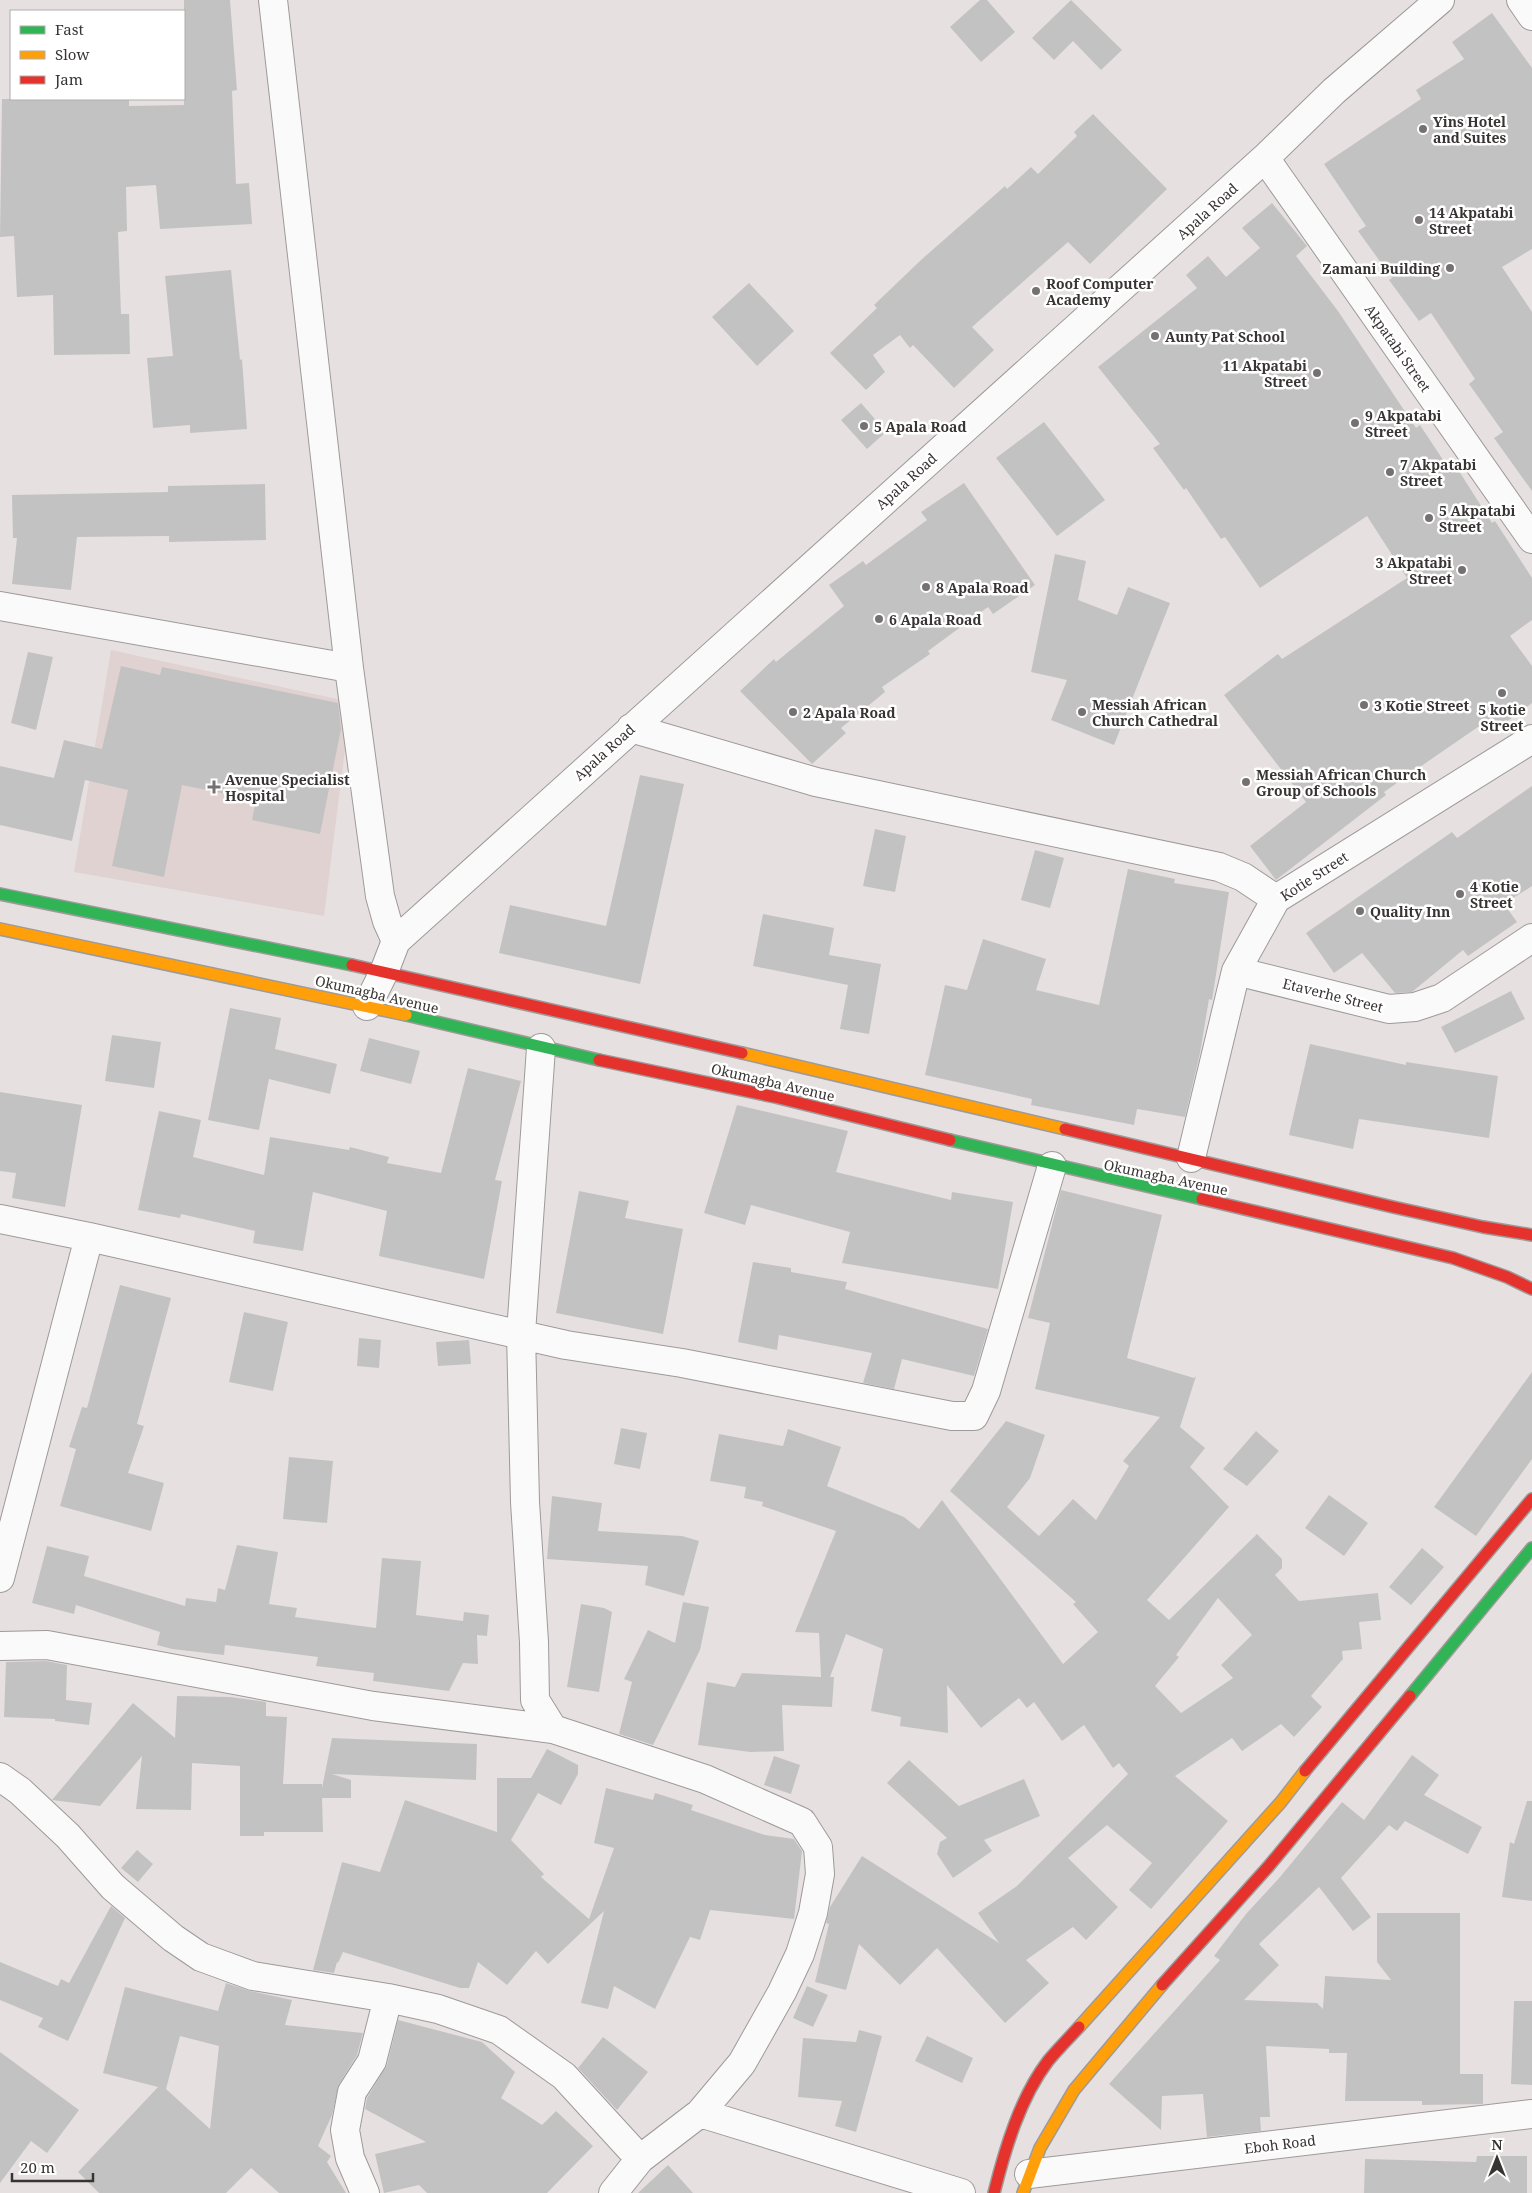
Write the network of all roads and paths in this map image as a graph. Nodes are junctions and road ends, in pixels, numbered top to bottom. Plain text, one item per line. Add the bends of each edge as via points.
1 (273, 0) edge
2 (1440, 0) edge
3 (1521, 0) edge
4 (1532, 16) edge
5 (1265, 158) junction
6 (1532, 539) edge
7 (0, 606) edge
8 (349, 668) junction
9 (631, 728) junction
10 (1532, 738) edge
11 (0, 894) edge
12 (1276, 899) junction
13 (0, 929) edge
14 (1532, 938) edge
15 (396, 941) junction
16 (1236, 971) junction
17 (384, 972) junction
18 (366, 1006) junction
19 (541, 1048) junction
20 (1191, 1158) junction
21 (1052, 1166) junction
22 (0, 1219) edge
23 (1532, 1235) edge
24 (88, 1237) junction
25 (1532, 1289) edge
26 (521, 1333) junction
27 (1532, 1499) edge
28 (1532, 1548) edge
29 (0, 1578) edge
30 (0, 1646) edge
31 (553, 1729) junction
32 (0, 1778) edge
33 (388, 1998) junction
34 (700, 2114) junction
35 (1532, 2114) edge
36 (640, 2159) junction
37 (1026, 2183) edge
38 (365, 2193) edge
39 (613, 2193) edge
40 (961, 2193) edge
41 (994, 2193) edge

1 - 8 street
2 - 5 street, Apala Road via 1334,91
3 - 4 street
5 - 6 street, Akpatabi Street
5 - 9 street, Apala Road
7 - 8 street
8 - 15 street via 380,896
9 - 12 street via 816,782 1219,867 1243,877
9 - 15 street, Apala Road
10 - 12 street, Kotie Street
11 - 17 main road, Okumagba Avenue
12 - 16 street, Kotie Street
13 - 18 main road, Okumagba Avenue
14 - 16 street, Etaverhe Street via 1442,998 1415,1007 1389,1009
15 - 17 street, Apala Road
16 - 20 street, Kotie Street
17 - 18 street, Apala Road
17 - 20 main road, Okumagba Avenue
18 - 19 main road, Okumagba Avenue
19 - 21 main road, Okumagba Avenue via 775,1097
19 - 26 street
20 - 23 main road, Okumagba Avenue via 1393,1207
21 - 25 main road, Okumagba Avenue via 1444,1256
21 - 26 street via 986,1391 974,1416 952,1416 682,1363 566,1345
22 - 24 street
24 - 26 street
24 - 29 street
26 - 31 street via 535,1700
27 - 41 main road via 1281,1802 1048,2062 1028,2093 1014,2126
28 - 37 main road via 1268,1867 1189,1952 1074,2090 1040,2148
30 - 31 street via 46,1645 373,1706
31 - 34 street via 705,1780 802,1822 818,1847 820,1874 813,1913 800,1954 742,2063
32 - 33 street via 20,1791 68,1836 113,1887 172,1938 201,1957 252,1976
33 - 36 street via 438,2009 499,2030 564,2076
33 - 38 street via 372,2061 352,2092 346,2130 350,2158
34 - 36 street
34 - 40 street
35 - 37 street, Eboh Road
36 - 39 street

